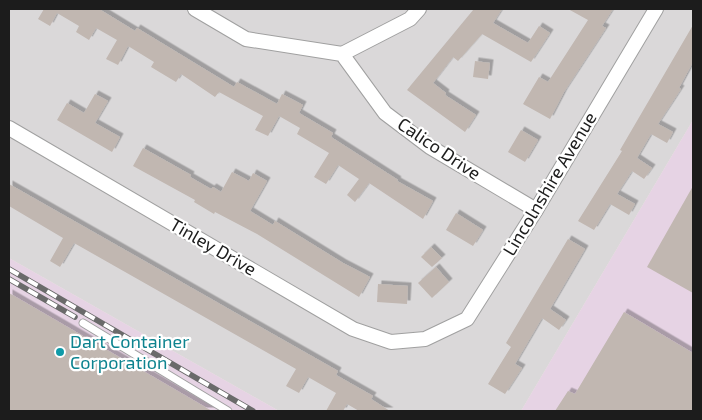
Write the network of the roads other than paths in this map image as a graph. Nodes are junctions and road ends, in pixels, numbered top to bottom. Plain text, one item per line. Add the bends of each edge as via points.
1 (195, 9) edge
2 (419, 9) edge
3 (656, 9) edge
4 (342, 54) junction
5 (9, 128) edge
6 (536, 210) junction
7 (83, 323) dead end
8 (425, 339) joint
9 (228, 411) edge

1 - 4 street via 246,39
2 - 4 street via 410,19
3 - 6 street, Lincolnshire Avenue
4 - 6 street, Calico Drive via 385,112 430,147
5 - 8 street, Tinley Drive via 353,329 391,342
6 - 8 street, Lincolnshire Avenue via 467,319
7 - 9 lane

